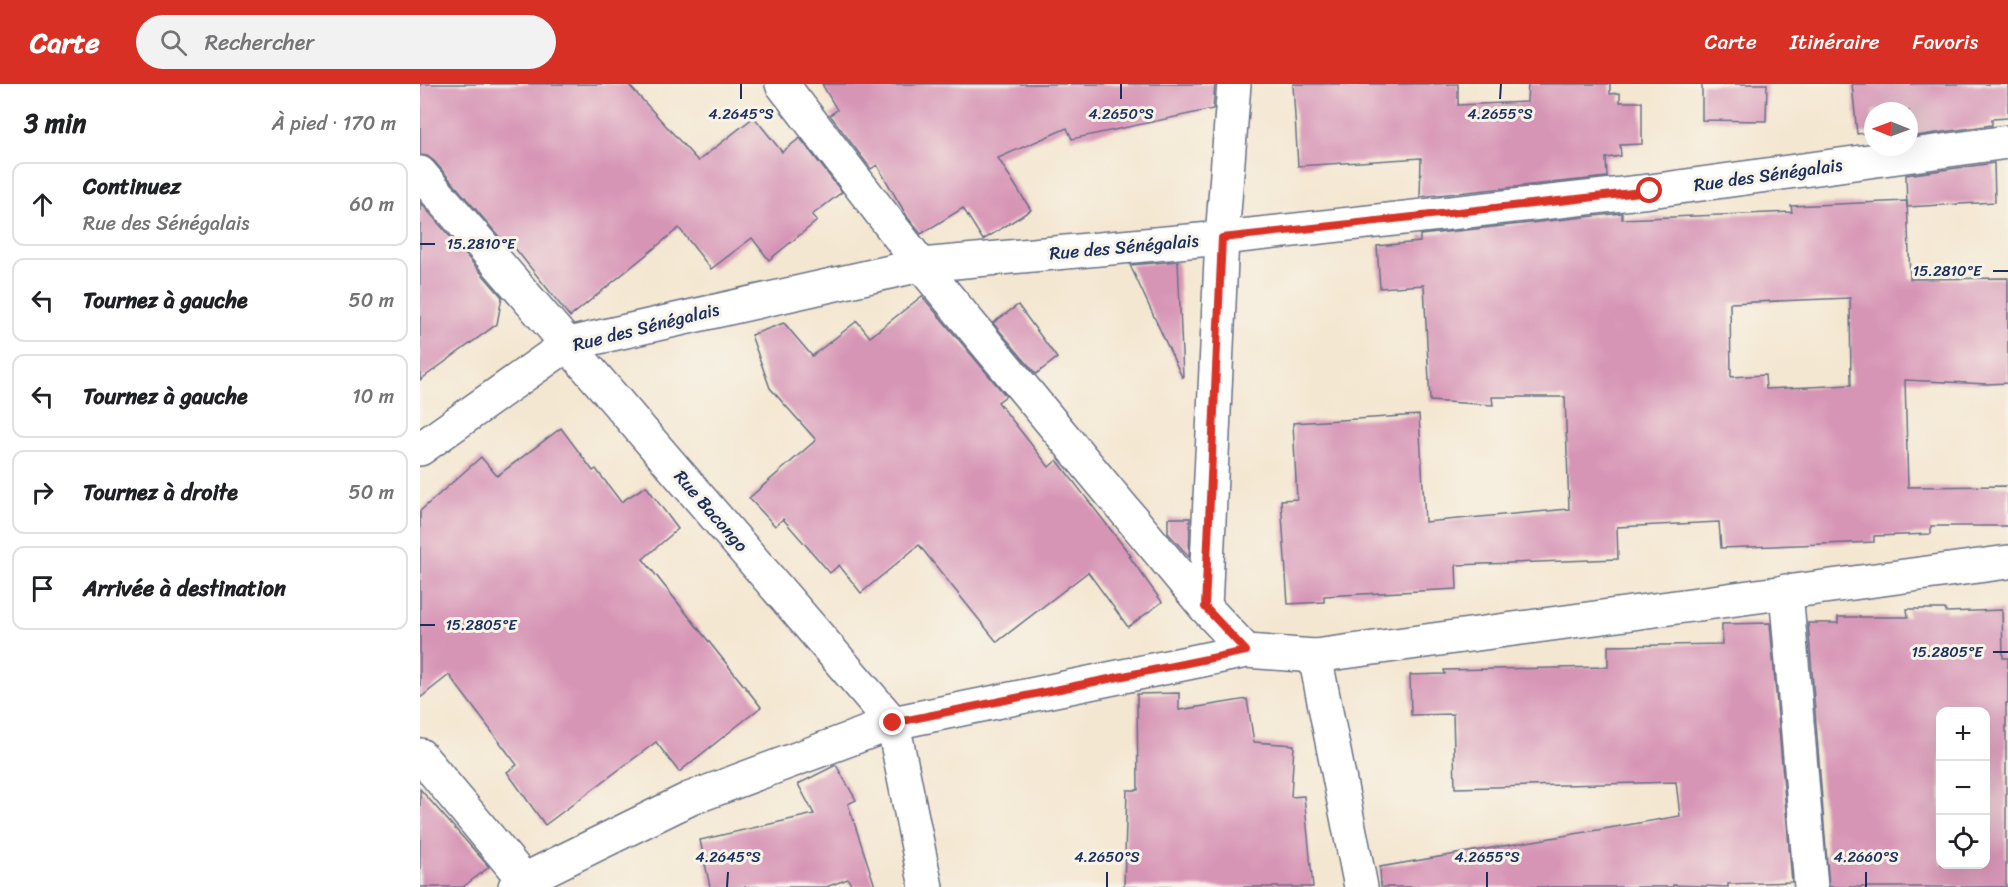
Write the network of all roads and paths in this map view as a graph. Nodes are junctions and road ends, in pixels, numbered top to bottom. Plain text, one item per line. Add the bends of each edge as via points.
1 (782, 84) edge
2 (1234, 84) edge
3 (2008, 142) edge
4 (420, 173) edge
5 (1222, 238) junction
6 (921, 265) junction
7 (568, 344) junction
8 (420, 449) edge
9 (2008, 562) edge
10 (1786, 591) junction
11 (1205, 607) junction
12 (1246, 651) junction
13 (1315, 656) junction
14 (893, 723) junction
15 (420, 755) edge
16 (539, 880) edge
17 (926, 887) edge
18 (1361, 887) edge
19 (1811, 887) edge

1 - 6 street
2 - 5 street
3 - 5 street, Rue des Sénégalais via 1650,191
4 - 7 street, Rue Bacongo
5 - 6 street, Rue des Sénégalais
5 - 11 street
6 - 7 street, Rue des Sénégalais
6 - 11 street
7 - 8 street, Rue des Sénégalais
7 - 14 street, Rue Bacongo
9 - 10 street
10 - 13 street
10 - 19 street
11 - 12 street
12 - 13 street
12 - 14 street
13 - 18 street
14 - 16 street via 689,799
14 - 17 street, Rue Bacongo
15 - 16 street

